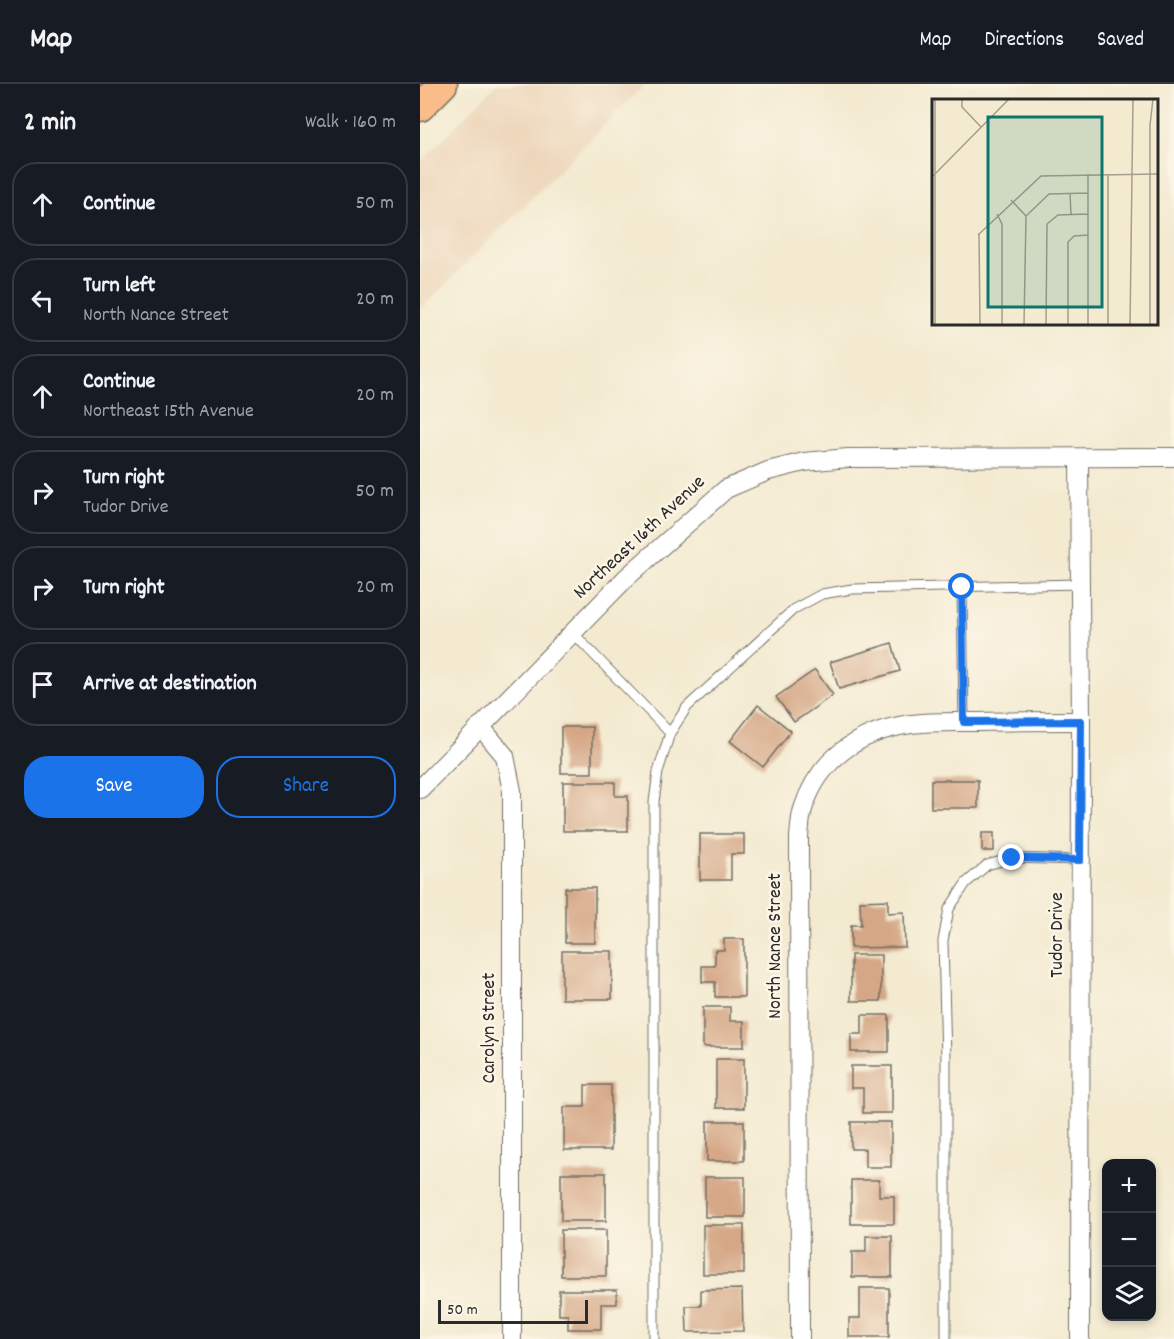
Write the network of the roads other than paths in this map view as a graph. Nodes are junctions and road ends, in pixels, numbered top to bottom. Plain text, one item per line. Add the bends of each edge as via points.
1 (443, 84) edge
2 (420, 107) edge
3 (1174, 457) edge
4 (1079, 458) junction
5 (1080, 584) junction
6 (962, 587) junction
7 (572, 632) junction
8 (1081, 721) junction
9 (964, 722) junction
10 (480, 726) junction
11 (670, 733) junction
12 (420, 789) edge
13 (1080, 860) junction
14 (512, 1339) edge
15 (654, 1339) edge
16 (800, 1339) edge
17 (946, 1339) edge
18 (1080, 1339) edge

1 - 2 main road
3 - 4 street, Northeast 16th Avenue
4 - 5 street, Tudor Drive
4 - 7 street, Northeast 16th Avenue via 848,458 804,462 768,471 726,489
5 - 6 lane
5 - 8 street, Tudor Drive
6 - 9 lane
6 - 11 lane via 852,589 822,594 794,609 721,675 687,707
7 - 10 street, Northeast 16th Avenue
7 - 11 lane
8 - 9 street, North Nance Street
8 - 13 street, Tudor Drive
9 - 16 street, North Nance Street via 912,724 881,730 855,742 822,770 802,812
10 - 12 street, Northeast 16th Avenue
10 - 14 street, Carolyn Street via 505,756 512,791
11 - 15 lane via 654,802
13 - 17 lane via 1012,858 987,866 966,883 949,909 943,941
13 - 18 street, Tudor Drive

